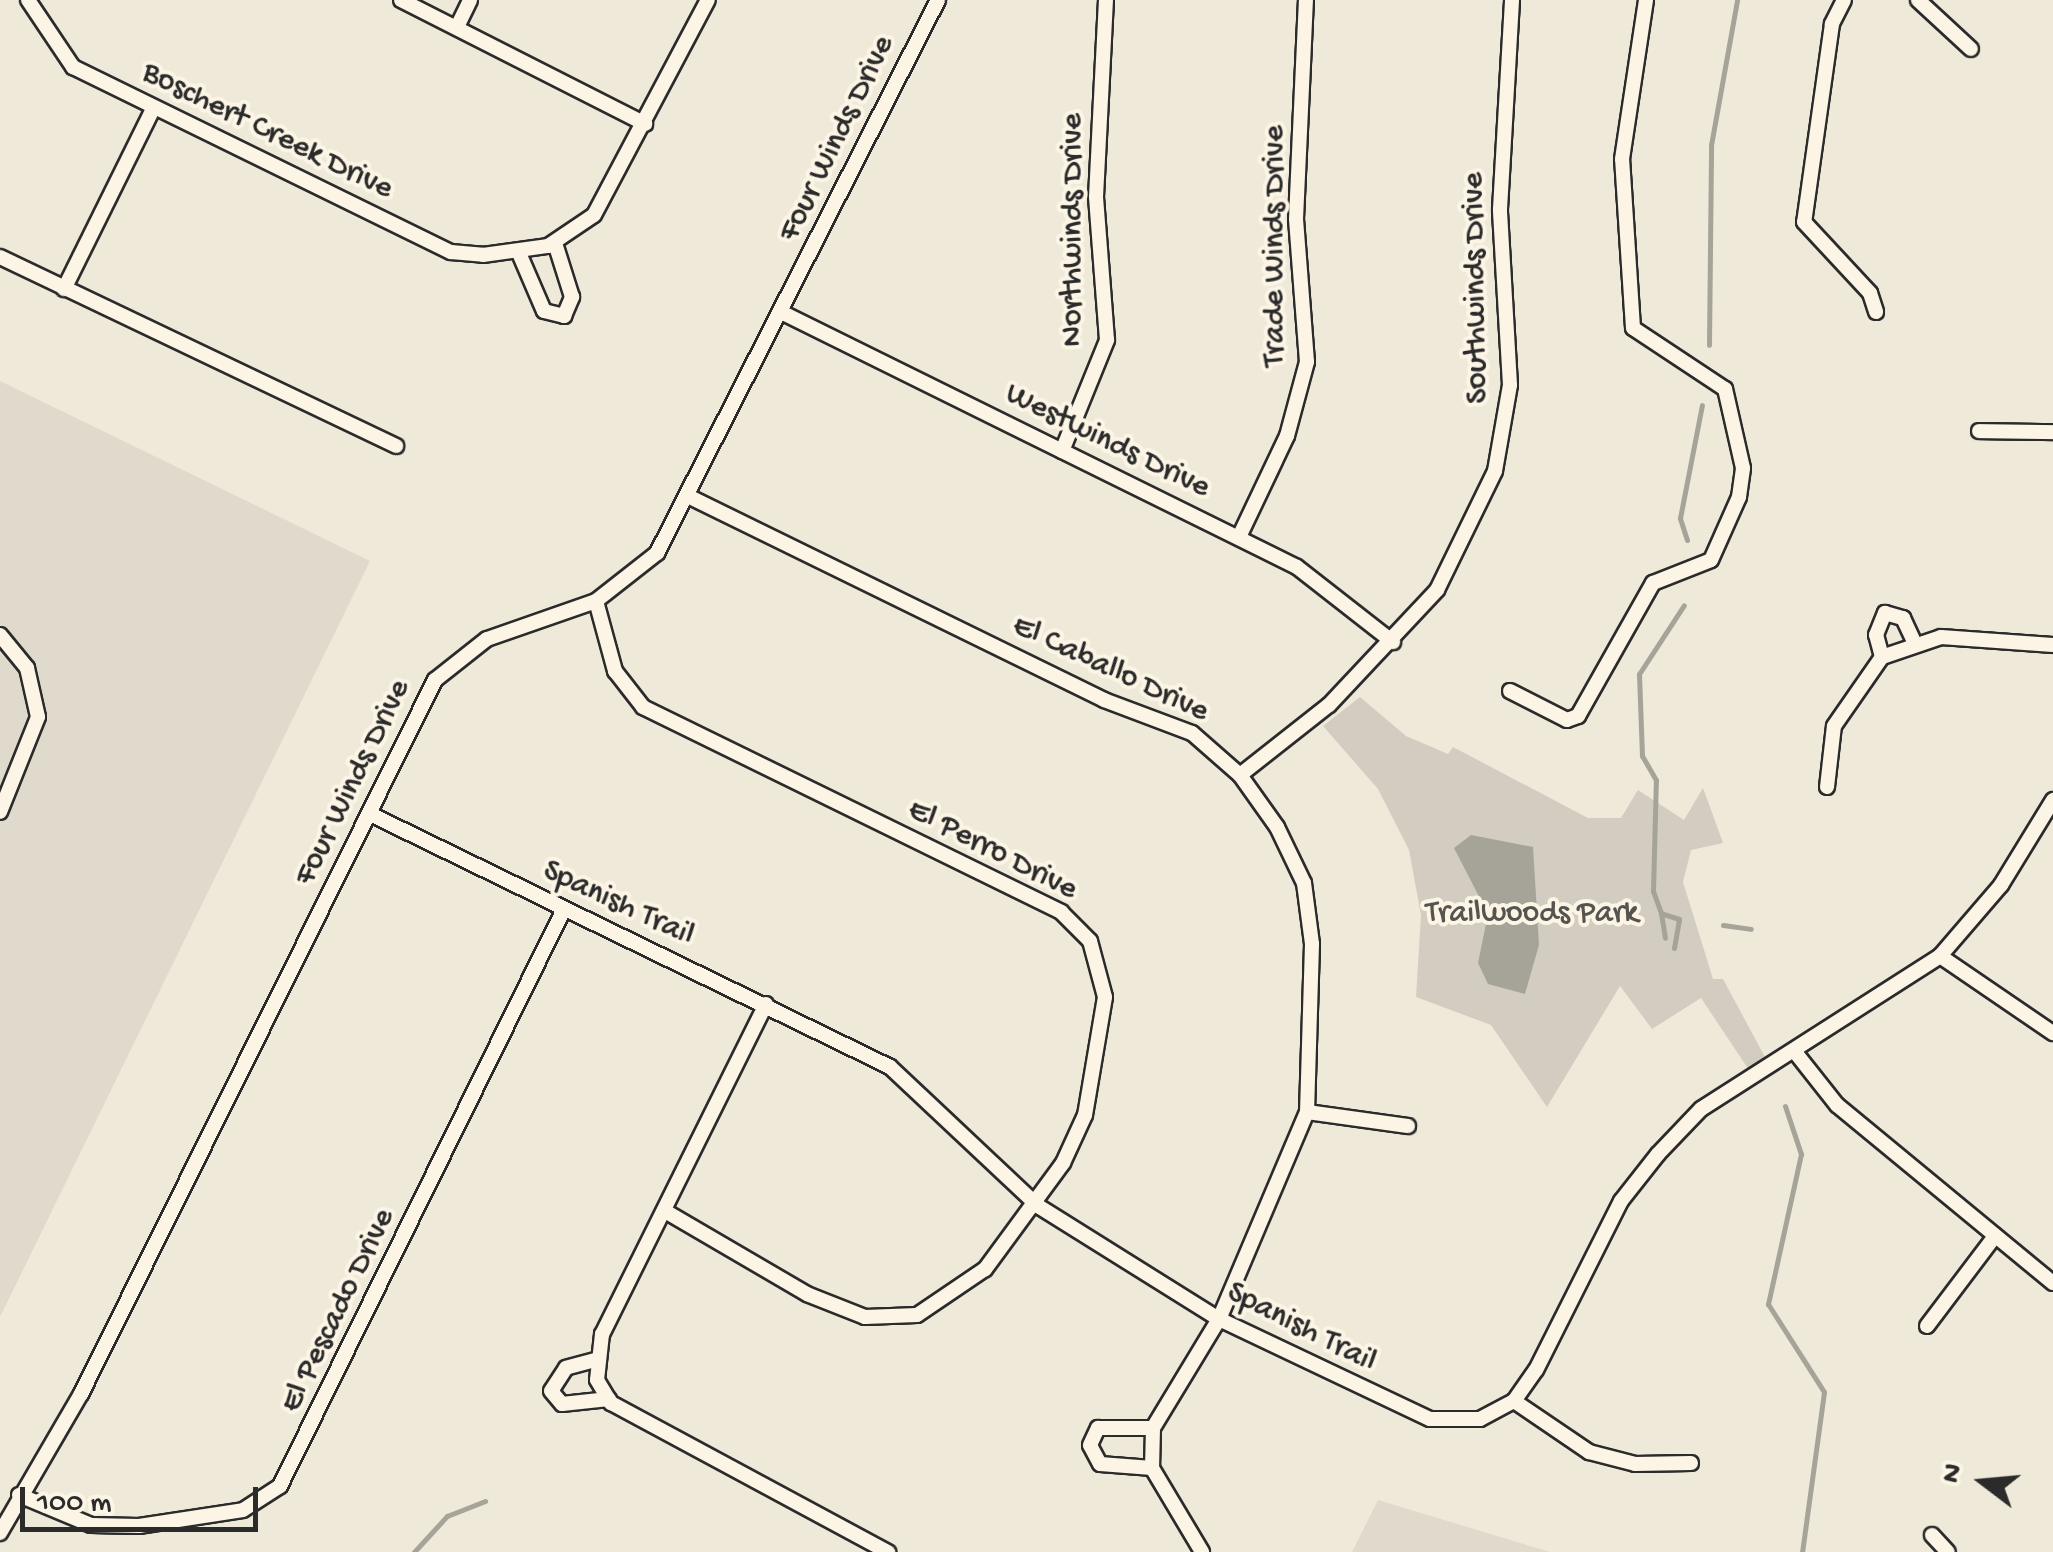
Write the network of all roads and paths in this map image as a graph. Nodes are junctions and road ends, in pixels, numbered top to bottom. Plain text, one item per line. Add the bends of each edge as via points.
1 (28, 0) edge
2 (401, 0) edge
3 (470, 0) edge
4 (708, 0) edge
5 (938, 0) edge
6 (1106, 0) edge
7 (1306, 0) edge
8 (1512, 0) edge
9 (1646, 0) edge
10 (1844, 0) edge
11 (1918, 0) edge
12 (456, 28) junction
13 (1971, 49) dead end
14 (154, 108) junction
15 (645, 124) junction
16 (554, 243) junction
17 (519, 253) junction
18 (0, 257) edge
19 (64, 289) junction
20 (1876, 312) dead end
21 (783, 313) junction
22 (1979, 431) dead end
23 (2053, 432) edge
24 (396, 446) dead end
25 (1062, 451) junction
26 (692, 498) junction
27 (1239, 537) junction
28 (596, 601) junction
29 (0, 636) edge
30 (1914, 639) junction
31 (1393, 642) junction
32 (2053, 646) edge
33 (1882, 657) junction
34 (1510, 690) dead end
35 (1240, 776) junction
36 (1827, 787) dead end
37 (2052, 806) edge
38 (0, 812) edge
39 (370, 814) junction
40 (564, 909) junction
41 (1940, 956) junction
42 (766, 1004) junction
43 (2053, 1032) edge
44 (1796, 1052) junction
45 (1307, 1112) junction
46 (1408, 1126) dead end
47 (1038, 1206) junction
48 (665, 1211) junction
49 (1995, 1236) junction
50 (2053, 1283) edge
51 (1219, 1318) junction
52 (1927, 1326) dead end
53 (595, 1360) junction
54 (609, 1400) junction
55 (1514, 1401) junction
56 (1153, 1428) junction
57 (1691, 1463) dead end
58 (1152, 1468) junction
59 (19, 1495) junction
60 (0, 1532) edge
61 (1932, 1535) dead end
62 (888, 1552) edge
63 (1202, 1552) edge
64 (1948, 1552) edge

1 - 14 street, Boschert Creek Drive via 73,67
2 - 12 street
3 - 12 street
4 - 15 street, Boschert Creek Drive
5 - 21 street, Four Winds Drive
6 - 25 street, Northwinds Drive via 1096,197 1107,340
7 - 27 street, Trade Winds Drive via 1296,218 1307,362 1287,436
8 - 31 street, Southwinds Drive via 1500,209 1509,297 1504,433 1437,590
9 - 34 street via 1622,159 1633,328 1725,390 1739,497 1712,560 1653,583 1578,716 1568,720
10 - 20 street via 1832,24 1804,222 1870,292
11 - 13 street
12 - 15 street
14 - 17 street, Boschert Creek Drive via 451,252
14 - 19 street
15 - 16 street, Boschert Creek Drive via 604,204
16 - 17 street, Boschert Creek Drive
16 - 17 street via 572,296 564,316 544,311
18 - 19 street
19 - 24 street
21 - 25 street, Westwinds Drive
21 - 26 street, Four Winds Drive
22 - 23 street
25 - 27 street, Westwinds Drive
26 - 28 street, Four Winds Drive via 657,553
26 - 35 street, El Caballo Drive via 1104,700 1192,733
27 - 31 street, Westwinds Drive via 1296,567
28 - 39 street, Four Winds Drive via 487,639 449,664
28 - 47 street, El Perro Drive via 615,671 665,724 1061,912 1090,942 1105,997 1101,1051 1085,1114
29 - 38 street via 27,668 38,717
30 - 32 street
30 - 33 street
30 - 33 street via 1903,618 1885,614 1876,636
31 - 35 street, Southwinds Drive
33 - 36 street via 1834,726
35 - 45 street, El Caballo Drive via 1304,883 1312,944
37 - 41 street
39 - 40 street, Spanish Trail
39 - 59 street, Four Winds Drive via 81,1394
40 - 42 street, Spanish Trail
40 - 59 street, El Pescado Drive via 280,1486 243,1510 138,1526 91,1525
41 - 43 street
41 - 44 street
42 - 47 street, Spanish Trail via 890,1066
42 - 48 street
44 - 49 street via 1837,1105
44 - 55 street via 1701,1109 1648,1166
45 - 46 street
45 - 51 street, El Caballo Drive
47 - 48 street, El Perro Drive via 986,1270 917,1316 892,1320 807,1294
47 - 51 street, Spanish Trail
48 - 53 street
49 - 50 street
49 - 52 street
51 - 55 street, Spanish Trail via 1430,1419 1480,1418
51 - 56 street, El Caballo Drive
53 - 54 street
53 - 54 street via 566,1368 550,1392 576,1406
54 - 62 street
55 - 57 street via 1589,1452 1635,1464
56 - 58 street, El Caballo Drive
56 - 58 street via 1098,1428 1090,1446 1100,1464
58 - 63 street
59 - 60 street, Four Winds Drive
61 - 64 street

